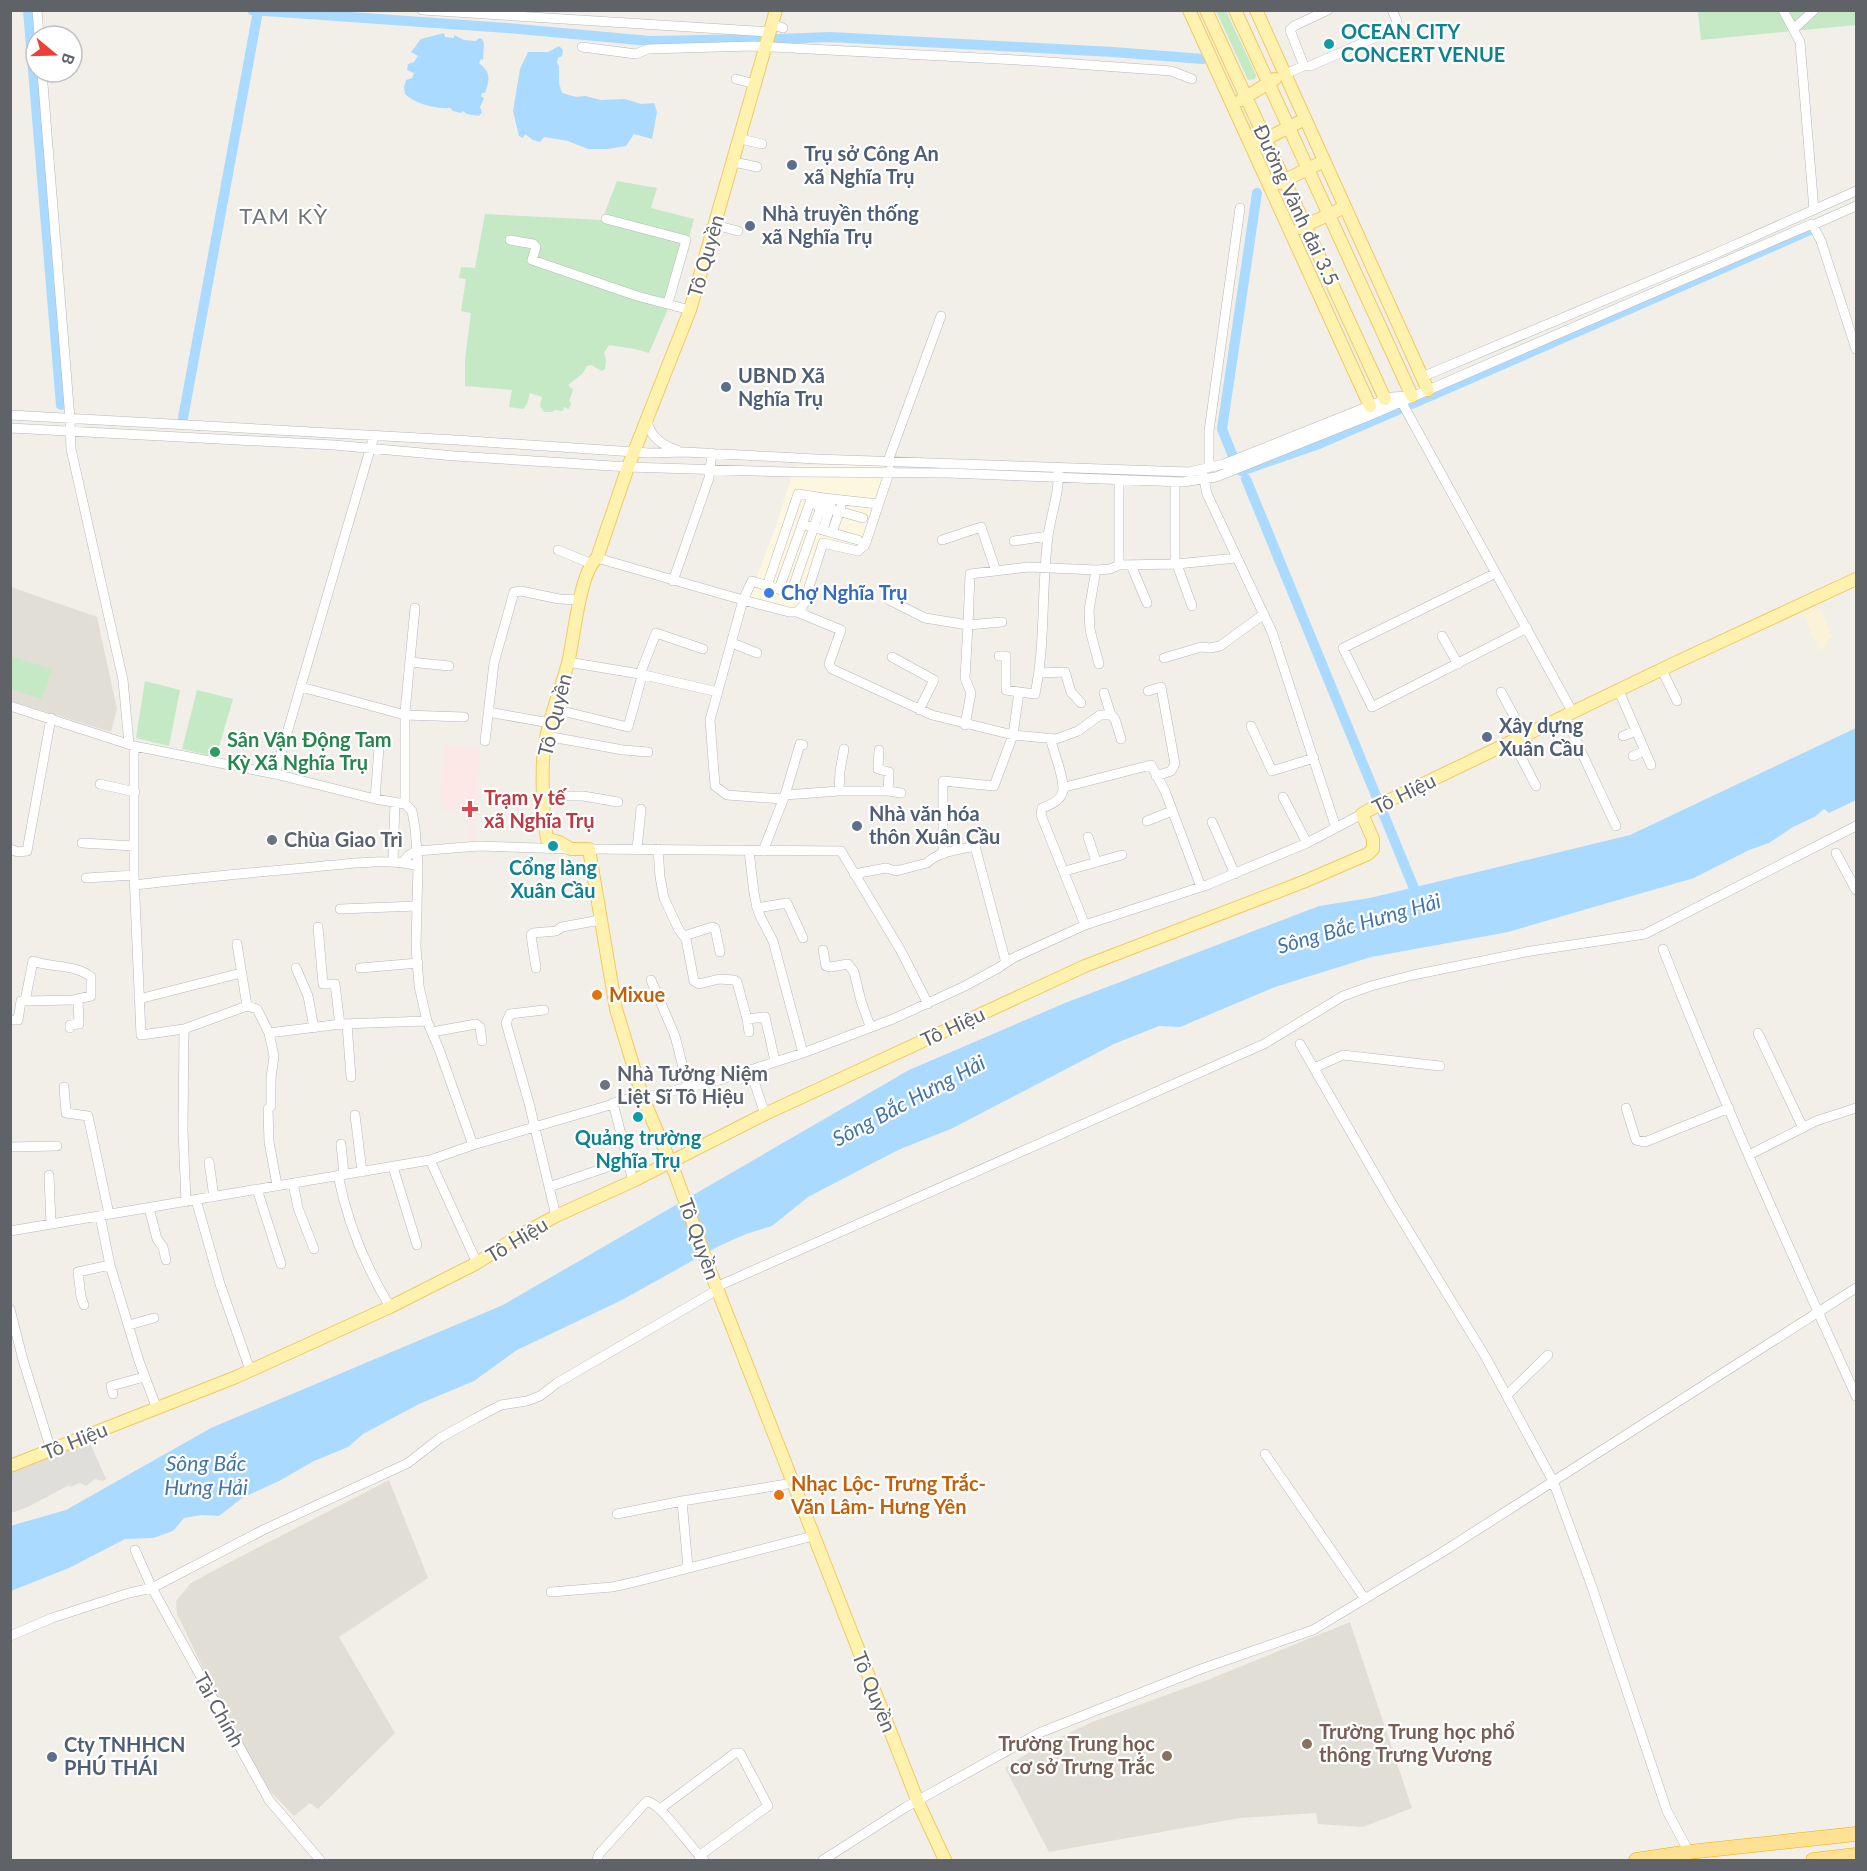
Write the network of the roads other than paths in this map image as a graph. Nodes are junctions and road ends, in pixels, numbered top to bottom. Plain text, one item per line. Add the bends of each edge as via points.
1 (422, 10) edge
2 (776, 10) edge
3 (1189, 10) edge
4 (1206, 10) edge
5 (1235, 10) edge
6 (1328, 10) edge
7 (1392, 10) edge
8 (1783, 10) edge
9 (1814, 10) edge
10 (1262, 16) edge
11 (1792, 26) junction
12 (775, 28) junction
13 (582, 47) dead end
14 (766, 47) junction
15 (1304, 66) junction
16 (1285, 74) junction
17 (1192, 78) dead end
18 (736, 79) dead end
19 (1268, 83) junction
20 (43, 84) edge
21 (755, 84) junction
22 (1246, 97) junction
23 (1232, 104) junction
24 (1305, 119) junction
25 (1289, 127) junction
26 (741, 139) junction
27 (1265, 140) junction
28 (762, 144) dead end
29 (1251, 146) junction
30 (1324, 161) junction
31 (734, 162) junction
32 (757, 167) dead end
33 (1308, 169) junction
34 (1286, 181) junction
35 (1270, 188) junction
36 (1857, 191) edge
37 (1857, 206) edge
38 (1345, 207) junction
39 (1240, 208) dead end
40 (1814, 210) junction
41 (1329, 215) junction
42 (1800, 216) junction
43 (606, 219) dead end
44 (715, 225) junction
45 (1306, 225) junction
46 (1809, 226) junction
47 (738, 231) dead end
48 (1291, 232) junction
49 (510, 240) dead end
50 (668, 303) junction
51 (690, 310) junction
52 (941, 316) dead end
53 (1857, 349) edge
54 (1422, 377) junction
55 (1428, 390) junction
56 (1385, 399) junction
57 (1407, 399) junction
58 (1370, 406) junction
59 (10, 415) edge
60 (647, 416) junction
61 (70, 418) junction
62 (10, 428) edge
63 (70, 432) junction
64 (374, 436) junction
65 (370, 449) junction
66 (635, 451) junction
67 (685, 452) junction
68 (712, 453) junction
69 (890, 461) junction
70 (628, 466) junction
71 (1058, 467) junction
72 (711, 470) junction
73 (1205, 472) junction
74 (889, 474) junction
75 (1059, 478) junction
76 (1119, 480) junction
77 (1175, 482) junction
78 (811, 500) junction
79 (832, 504) junction
80 (878, 504) junction
81 (863, 518) dead end
82 (785, 520) junction
83 (802, 525) junction
84 (823, 530) junction
85 (783, 533) junction
86 (1048, 536) junction
87 (797, 540) junction
88 (858, 540) dead end
89 (942, 540) dead end
90 (1014, 541) dead end
91 (823, 543) junction
92 (808, 544) junction
93 (558, 550) dead end
94 (778, 553) junction
95 (791, 558) junction
96 (1236, 558) junction
97 (595, 561) junction
98 (802, 562) junction
99 (1176, 564) junction
100 (1119, 565) junction
101 (1131, 565) junction
102 (1046, 567) junction
103 (772, 570) junction
104 (1096, 570) junction
105 (996, 571) junction
106 (1496, 573) junction
107 (785, 574) junction
108 (796, 578) junction
109 (1857, 579) edge
110 (673, 581) junction
111 (766, 586) junction
112 (779, 590) junction
113 (580, 600) junction
114 (743, 600) junction
115 (890, 600) dead end
116 (1147, 603) dead end
117 (1192, 606) dead end
118 (415, 608) dead end
119 (797, 612) junction
120 (1264, 614) junction
121 (1002, 622) dead end
122 (968, 625) junction
123 (1527, 628) junction
124 (1442, 636) dead end
125 (732, 643) junction
126 (703, 649) dead end
127 (757, 653) dead end
128 (999, 656) dead end
129 (892, 657) dead end
130 (1164, 658) dead end
131 (410, 662) junction
132 (568, 662) junction
133 (1099, 664) dead end
134 (1458, 664) junction
135 (449, 666) dead end
136 (1662, 670) junction
137 (1039, 673) junction
138 (641, 675) junction
139 (301, 687) junction
140 (1148, 691) dead end
141 (1619, 691) junction
142 (718, 692) junction
143 (1019, 692) junction
144 (1501, 692) dead end
145 (1104, 693) dead end
146 (1677, 701) dead end
147 (1081, 703) dead end
148 (10, 706) edge
149 (554, 709) junction
150 (919, 710) junction
151 (488, 712) junction
152 (46, 715) junction
153 (405, 715) junction
154 (1111, 715) junction
155 (1569, 715) junction
156 (464, 717) dead end
157 (550, 723) junction
158 (965, 725) junction
159 (1251, 726) dead end
160 (1636, 731) junction
161 (1013, 735) junction
162 (546, 736) junction
163 (1525, 736) junction
164 (1623, 736) dead end
165 (1050, 738) junction
166 (1121, 739) dead end
167 (485, 741) dead end
168 (576, 742) junction
169 (1513, 742) junction
170 (132, 745) junction
171 (803, 745) dead end
172 (379, 748) dead end
173 (844, 749) dead end
174 (879, 750) dead end
175 (1645, 751) junction
176 (648, 752) dead end
177 (575, 754) dead end
178 (1633, 756) dead end
179 (1314, 758) junction
180 (1651, 765) dead end
181 (274, 774) junction
182 (1156, 776) junction
183 (100, 784) dead end
184 (1536, 786) dead end
185 (1065, 787) junction
186 (839, 791) junction
187 (888, 791) junction
188 (135, 792) junction
189 (900, 793) dead end
190 (544, 796) junction
191 (784, 797) junction
192 (1283, 797) dead end
193 (375, 799) junction
194 (618, 802) dead end
195 (400, 803) junction
196 (641, 809) dead end
197 (1172, 811) junction
198 (1366, 812) junction
199 (1147, 821) dead end
200 (1212, 822) dead end
201 (1616, 826) dead end
202 (1857, 826) edge
203 (1336, 828) junction
204 (1088, 837) dead end
205 (82, 843) dead end
206 (546, 843) junction
207 (1307, 843) junction
208 (134, 846) junction
209 (10, 849) edge
210 (589, 849) junction
211 (636, 849) junction
212 (658, 849) junction
213 (417, 851) junction
214 (749, 851) junction
215 (763, 851) junction
216 (943, 854) junction
217 (1836, 854) dead end
218 (1122, 855) dead end
219 (1096, 861) junction
220 (393, 862) junction
221 (403, 862) junction
222 (418, 866) junction
223 (1065, 871) junction
224 (854, 874) junction
225 (1235, 874) junction
226 (134, 875) junction
227 (86, 878) dead end
228 (135, 885) junction
229 (1201, 887) junction
230 (1857, 890) edge
231 (417, 906) junction
232 (757, 908) junction
233 (340, 909) dead end
234 (600, 920) junction
235 (1085, 925) junction
236 (318, 927) dead end
237 (684, 936) junction
238 (804, 938) dead end
239 (237, 944) dead end
240 (1663, 949) dead end
241 (823, 950) dead end
242 (720, 951) dead end
243 (418, 963) junction
244 (1006, 963) junction
245 (296, 968) dead end
246 (360, 968) dead end
247 (536, 968) dead end
248 (241, 973) junction
249 (651, 980) dead end
250 (78, 999) junction
251 (138, 999) junction
252 (25, 1001) junction
253 (928, 1004) junction
254 (247, 1006) junction
255 (544, 1010) dead end
256 (747, 1019) junction
257 (10, 1020) edge
258 (427, 1021) junction
259 (343, 1024) junction
260 (870, 1026) junction
261 (70, 1028) dead end
262 (314, 1028) junction
263 (184, 1029) junction
264 (432, 1032) junction
265 (749, 1032) dead end
266 (269, 1033) junction
267 (1758, 1033) dead end
268 (482, 1041) dead end
269 (1300, 1044) dead end
270 (803, 1053) junction
271 (775, 1061) junction
272 (1440, 1066) dead end
273 (1314, 1068) junction
274 (750, 1070) junction
275 (351, 1077) dead end
276 (64, 1087) dead end
277 (688, 1087) junction
278 (643, 1098) junction
279 (613, 1103) junction
280 (1626, 1108) dead end
281 (1729, 1108) junction
282 (1857, 1108) edge
283 (355, 1114) dead end
284 (765, 1114) junction
285 (534, 1126) junction
286 (1803, 1128) junction
287 (341, 1144) dead end
288 (473, 1145) junction
289 (57, 1146) dead end
290 (10, 1147) edge
291 (1749, 1155) junction
292 (430, 1160) junction
293 (628, 1161) junction
294 (209, 1162) dead end
295 (669, 1162) junction
296 (393, 1167) junction
297 (362, 1172) junction
298 (49, 1174) dead end
299 (341, 1175) junction
300 (633, 1181) junction
301 (293, 1183) junction
302 (276, 1185) junction
303 (549, 1187) junction
304 (256, 1189) junction
305 (214, 1197) junction
306 (191, 1201) junction
307 (148, 1208) junction
308 (105, 1215) junction
309 (556, 1216) junction
310 (51, 1224) junction
311 (10, 1231) edge
312 (417, 1245) dead end
313 (314, 1249) dead end
314 (166, 1260) dead end
315 (477, 1263) junction
316 (281, 1264) dead end
317 (110, 1265) junction
318 (717, 1288) junction
319 (1857, 1288) edge
320 (84, 1305) dead end
321 (390, 1307) junction
322 (10, 1309) edge
323 (1818, 1312) junction
324 (154, 1318) dead end
325 (129, 1325) junction
326 (1548, 1355) dead end
327 (250, 1370) junction
328 (144, 1377) junction
329 (113, 1394) dead end
330 (1507, 1395) junction
331 (1857, 1396) edge
332 (157, 1409) junction
333 (51, 1450) junction
334 (1265, 1454) dead end
335 (10, 1466) edge
336 (1553, 1481) junction
337 (793, 1484) junction
338 (682, 1501) junction
339 (617, 1514) dead end
340 (813, 1536) junction
341 (135, 1550) dead end
342 (688, 1568) junction
343 (152, 1588) junction
344 (551, 1592) dead end
345 (1365, 1599) junction
346 (10, 1636) edge
347 (918, 1802) junction
348 (660, 1809) junction
349 (1857, 1834) edge
350 (1689, 1852) junction
351 (1846, 1857) edge
352 (702, 1858) edge
353 (320, 1860) edge
354 (597, 1860) edge
355 (822, 1860) edge
356 (945, 1860) edge
357 (1636, 1860) edge
358 (1813, 1860) edge

1 - 12 street
2 - 12 main road, Tô Quyền
3 - 23 main road
4 - 22 main road, Đường Vành đai 3.5
5 - 19 main road, Đường Vành đai 3.5
6 - 15 street via 1290,30
7 - 15 street via 1397,21 1395,29
8 - 11 street
9 - 11 street
10 - 16 main road
11 - 40 street via 1800,42
12 - 14 main road, Tô Quyền
13 - 14 street via 636,54 648,50
14 - 17 street via 1171,71
14 - 21 main road, Tô Quyền
15 - 16 street
16 - 19 main road
16 - 24 main road
18 - 21 street
19 - 22 main road
19 - 25 main road, Đường Vành đai 3.5
20 - 61 street
21 - 26 main road, Tô Quyền
22 - 23 main road
22 - 27 main road, Đường Vành đai 3.5
23 - 29 main road
24 - 25 main road
24 - 30 main road
25 - 27 main road
25 - 33 main road, Đường Vành đai 3.5
26 - 28 street
26 - 31 main road, Tô Quyền
27 - 29 main road
27 - 34 main road, Đường Vành đai 3.5
29 - 35 main road
30 - 33 main road
30 - 38 main road
31 - 32 street
31 - 44 main road, Tô Quyền
33 - 34 main road
33 - 41 main road, Đường Vành đai 3.5
34 - 35 main road
34 - 45 main road, Đường Vành đai 3.5
35 - 48 main road
36 - 40 street
37 - 46 street
38 - 41 main road
38 - 54 main road
39 - 73 street
40 - 42 street
41 - 45 main road
41 - 57 main road, Đường Vành đai 3.5
42 - 46 street
42 - 54 street
43 - 50 street via 686,240
44 - 47 street
44 - 51 main road, Tô Quyền
45 - 48 main road
45 - 56 main road, Đường Vành đai 3.5
46 - 53 street via 1821,241
46 - 55 street
48 - 58 main road
49 - 50 street via 533,244 536,247 532,260
50 - 51 street
51 - 60 main road, Tô Quyền
52 - 69 street
54 - 55 main road
55 - 57 street
56 - 57 street via 1400,395
56 - 58 street
57 - 73 street via 1216,477
57 - 106 street
58 - 73 street
59 - 61 street
60 - 66 main road, Tô Quyền
60 - 67 street via 649,431 658,441
61 - 63 street
61 - 64 street
62 - 63 street
63 - 65 street
63 - 170 street via 123,680
64 - 65 street
64 - 66 street
65 - 70 street
65 - 139 street
66 - 67 street
66 - 70 main road, Tô Quyền
67 - 68 street
68 - 69 street
68 - 72 street
69 - 71 street
69 - 74 street
70 - 72 street
70 - 97 main road, Tô Quyền
71 - 73 street
71 - 75 street
72 - 74 street
72 - 110 street
73 - 77 street
73 - 96 street via 1207,494
74 - 75 street
74 - 80 street
75 - 76 street
75 - 86 street
76 - 77 street
76 - 100 street
77 - 99 street
78 - 79 street
78 - 82 street via 798,494 792,498
78 - 83 street
79 - 80 street
79 - 81 street
79 - 84 street
79 - 84 street
80 - 91 street via 865,544 858,551
82 - 83 street
82 - 85 street
83 - 84 street
83 - 87 street
84 - 88 street
84 - 92 street
85 - 87 street
85 - 94 street
86 - 90 street
86 - 102 street
87 - 92 street
87 - 95 street
89 - 105 street via 980,522
91 - 92 street
91 - 119 street via 803,606
92 - 98 street
93 - 97 street
94 - 95 street
94 - 103 street
95 - 98 street
95 - 107 street
96 - 99 street
96 - 120 street
97 - 110 street
97 - 113 main road, Tô Quyền
98 - 108 street
99 - 101 street
99 - 117 street
100 - 101 street
100 - 104 street
101 - 116 street
102 - 104 street
102 - 105 street
102 - 137 street
103 - 107 street
103 - 111 street
104 - 133 street via 1089,610
105 - 122 street via 970,574
106 - 123 street
106 - 134 street via 1343,648 1372,707
107 - 108 street
107 - 112 street
108 - 112 street via 791,593
109 - 136 main road, Tô Hiệu
110 - 114 street
111 - 112 street
111 - 114 street via 752,581
113 - 132 main road, Tô Quyền
113 - 151 street via 514,592 494,663
114 - 119 street
114 - 125 street
115 - 122 street via 925,618
118 - 131 street
119 - 150 street via 841,630 829,664 832,669
120 - 130 street via 1220,646 1201,647
120 - 179 street
121 - 122 street
122 - 158 street via 965,678 971,693
123 - 134 street
123 - 155 street
124 - 134 street
125 - 127 street
125 - 142 street
126 - 138 street via 653,632
128 - 143 street via 1006,656 1006,690
129 - 150 street via 934,680
131 - 135 street
131 - 153 street
132 - 138 street
132 - 149 main road, Tô Quyền
136 - 141 main road, Tô Hiệu
136 - 146 street
137 - 143 street via 1035,694
137 - 147 street via 1065,672 1071,692
138 - 142 street
138 - 149 street via 628,727
139 - 153 street
139 - 181 street
140 - 182 street via 1161,687 1175,764 1171,771
141 - 155 main road, Tô Hiệu
141 - 160 street
142 - 191 street via 710,720 715,786 727,795
143 - 161 street
144 - 163 street
145 - 154 street
148 - 152 street
149 - 157 main road, Tô Quyền
150 - 158 street
151 - 157 street
151 - 167 street
152 - 170 street
152 - 209 street via 27,851
153 - 156 street
153 - 195 street
154 - 165 street via 1100,715 1078,731
154 - 166 street
155 - 163 main road, Tô Hiệu
155 - 201 street
157 - 162 main road, Tô Quyền
158 - 161 street
159 - 179 street via 1272,771
160 - 164 street
160 - 175 street
161 - 165 street
161 - 216 street via 994,786 943,781
162 - 168 street
162 - 190 main road, Tô Quyền
163 - 169 main road, Tô Hiệu
165 - 185 street
168 - 176 street
168 - 177 street
169 - 184 street
169 - 198 main road, Tô Hiệu
170 - 181 street
170 - 188 street
171 - 191 street via 800,744
172 - 193 street
173 - 186 street
174 - 187 street via 878,769 889,772
175 - 178 street
175 - 180 street
179 - 203 street
181 - 193 street
182 - 185 street via 1151,765
182 - 197 street
183 - 188 street
185 - 223 street via 1060,798 1041,811
186 - 187 street
186 - 191 street
187 - 189 street
188 - 208 street
190 - 194 street
190 - 206 main road, Tô Quyền
191 - 215 street
192 - 207 street
193 - 195 street
195 - 213 street via 412,811
195 - 220 street
196 - 211 street
197 - 199 street
197 - 229 street
198 - 203 street
198 - 284 main road, Tô Hiệu via 1373,839 1373,849 1368,854 1085,966
200 - 225 street
202 - 318 street via 1644,934 1531,951 1413,975 1343,996 1264,1044
203 - 207 street
204 - 219 street
205 - 208 street
206 - 210 main road
206 - 213 street
207 - 225 street
208 - 226 street
210 - 211 street
210 - 234 main road, Tô Quyền
211 - 212 street
212 - 214 street
212 - 237 street via 664,898
213 - 221 street
213 - 222 street
214 - 215 street
214 - 232 street
215 - 224 street via 841,851
216 - 224 street via 927,863 896,871 886,868
216 - 244 street via 975,846
217 - 230 street
218 - 219 street
219 - 223 street
220 - 221 street
220 - 228 street
221 - 222 street
222 - 231 street
223 - 235 street
224 - 253 street
225 - 229 street
226 - 227 street
226 - 228 street
228 - 251 street
229 - 235 street
231 - 233 street
231 - 243 street
232 - 238 street via 787,903
232 - 270 street via 773,941
234 - 247 street via 533,933
234 - 278 main road, Tô Quyền via 616,1009
235 - 244 street
236 - 259 street via 323,984 335,984
237 - 242 street via 715,928
237 - 256 street via 695,983 734,980
239 - 248 street
240 - 281 street
241 - 260 street via 826,966 848,964 854,972
243 - 246 street
243 - 258 street
244 - 253 street
245 - 262 street via 308,996
248 - 251 street
248 - 254 street
249 - 277 street via 675,1036
250 - 252 street
250 - 252 street via 91,996 91,977 33,961
250 - 261 street via 78,1024 70,1024
251 - 263 street via 141,1035
252 - 257 street via 21,1001 18,1020
253 - 260 street
254 - 263 street
254 - 266 street via 257,1009
255 - 285 street via 510,1014 506,1023
256 - 265 street
256 - 271 street via 765,1017
258 - 259 street
258 - 264 street
259 - 262 street
259 - 275 street
260 - 270 street
262 - 266 street
263 - 306 street via 183,1131
264 - 268 street via 476,1024
264 - 288 street
266 - 302 street via 274,1056 269,1142
267 - 286 street
269 - 273 street
270 - 271 street
271 - 274 street
272 - 273 street via 1343,1055
273 - 330 street
274 - 277 street
274 - 284 street
276 - 308 street via 66,1113 88,1116
277 - 278 street
278 - 279 street
278 - 295 main road, Tô Quyền
279 - 285 street
279 - 293 street
280 - 281 street via 1636,1140 1645,1142
281 - 291 street
282 - 286 street
283 - 297 street
284 - 295 main road, Tô Hiệu
285 - 288 street
285 - 303 street
286 - 291 street
287 - 299 street
288 - 292 street
289 - 290 street
291 - 323 street
292 - 296 street
292 - 315 street
293 - 300 street
293 - 303 street
294 - 305 street
295 - 300 main road, Tô Hiệu
295 - 318 main road, Tô Quyền
296 - 297 street
296 - 312 street
297 - 299 street
298 - 310 street
299 - 301 street
299 - 321 street via 344,1204 365,1261
300 - 309 main road, Tô Hiệu
301 - 302 street
301 - 313 street
302 - 304 street
303 - 309 street
304 - 305 street
304 - 316 street
305 - 306 street
306 - 307 street
306 - 327 street
307 - 308 street
307 - 314 street
308 - 310 street
308 - 317 street
309 - 315 main road, Tô Hiệu
310 - 311 street
315 - 321 main road, Tô Hiệu
317 - 320 street via 78,1272
317 - 325 street
318 - 337 main road, Tô Quyền
318 - 343 street via 540,1396 501,1405 440,1438 408,1463 265,1529
319 - 323 street
321 - 327 main road, Tô Hiệu
322 - 333 street
323 - 331 street
323 - 336 street
324 - 325 street
325 - 328 street
326 - 330 street
327 - 332 main road, Tô Hiệu
328 - 329 street via 111,1386
328 - 332 street
330 - 336 street
332 - 333 main road, Tô Hiệu
333 - 335 main road, Tô Hiệu
334 - 345 street
336 - 345 street
336 - 350 street via 1667,1811
337 - 338 street
337 - 340 main road, Tô Quyền
338 - 339 street
338 - 342 street
340 - 342 street
340 - 347 main road, Tô Quyền
341 - 343 street, Tài Chính
342 - 344 street via 612,1587
343 - 346 street via 52,1618
343 - 353 street, Tài Chính via 269,1800
345 - 347 street via 1313,1630 1200,1669 1039,1733
347 - 355 street
347 - 356 main road, Tô Quyền
348 - 352 street
348 - 352 street via 740,1753 768,1806
348 - 354 street via 651,1802 644,1803
349 - 350 highway
350 - 357 highway
351 - 358 highway

